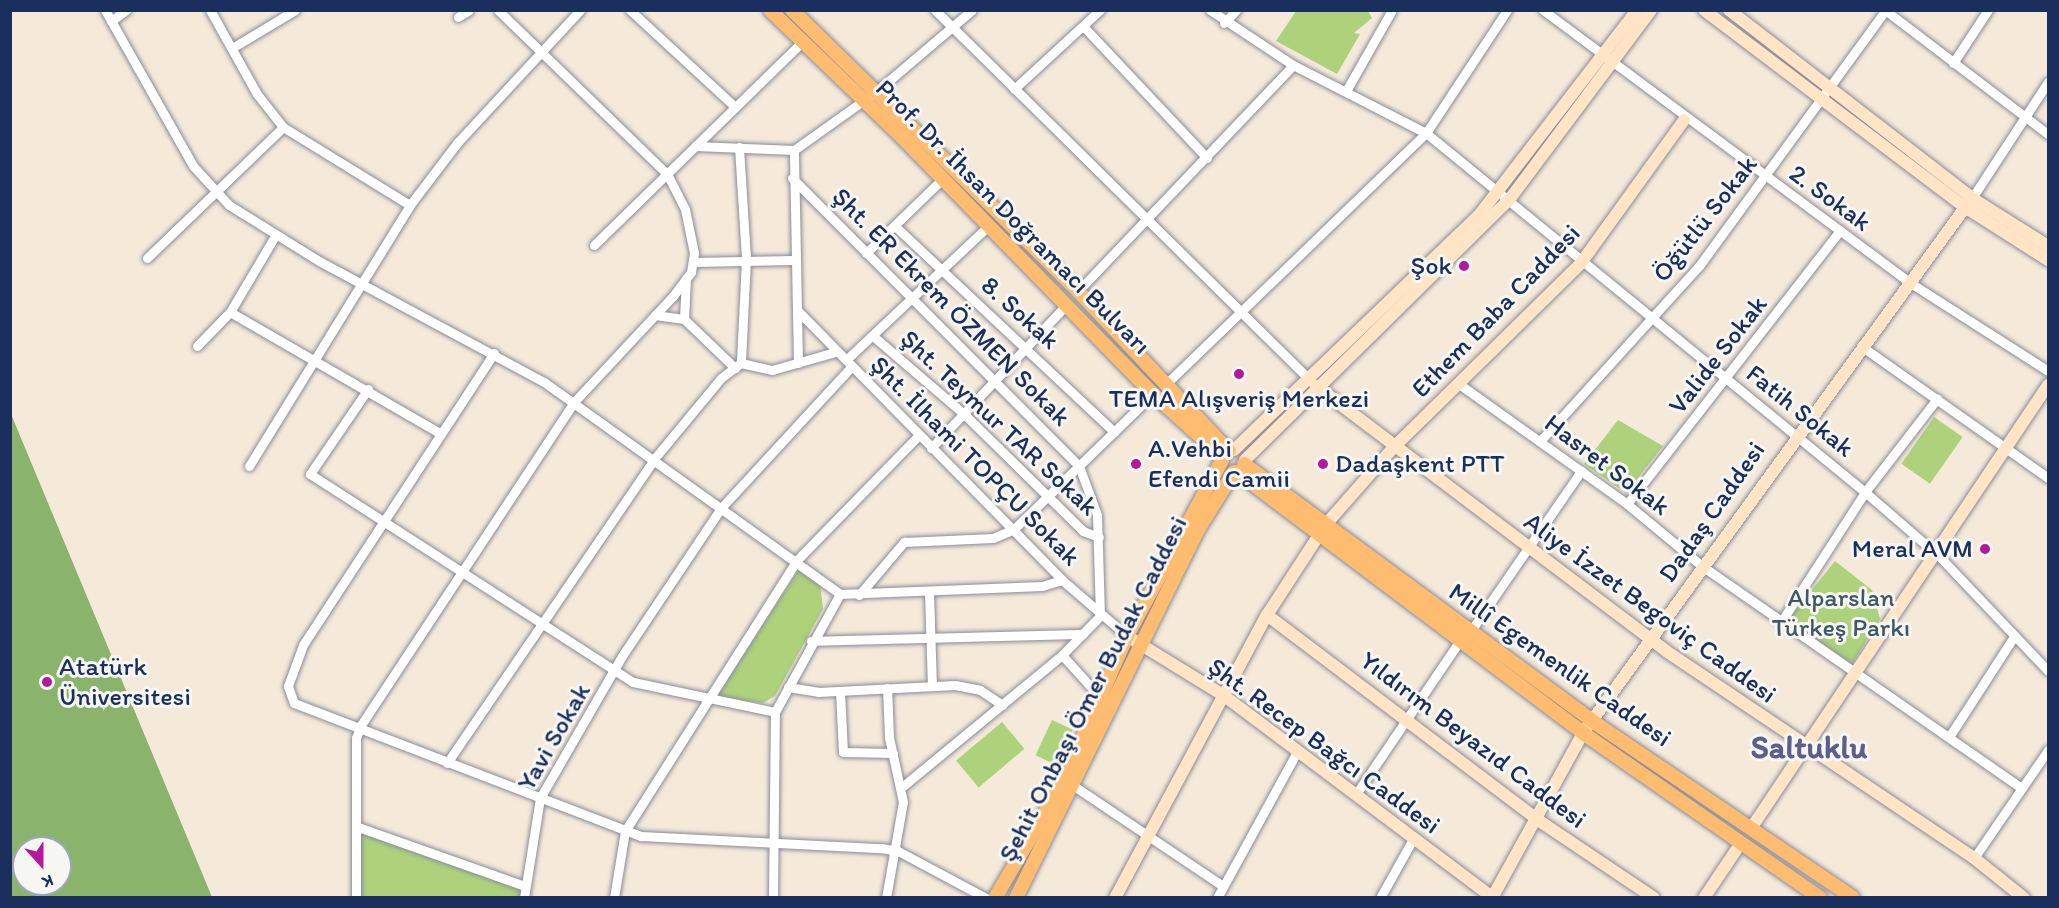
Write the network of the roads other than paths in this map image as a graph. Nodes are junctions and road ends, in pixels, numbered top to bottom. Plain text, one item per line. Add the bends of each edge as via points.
1 (105, 10) edge
2 (126, 10) edge
3 (210, 10) edge
4 (295, 10) edge
5 (469, 10) edge
6 (498, 10) edge
7 (580, 10) edge
8 (630, 10) edge
9 (770, 10) edge
10 (792, 10) edge
11 (935, 10) edge
12 (972, 10) edge
13 (1100, 10) edge
14 (1210, 10) edge
15 (1236, 10) edge
16 (1507, 10) edge
17 (1543, 10) edge
18 (1637, 10) edge
19 (1651, 10) edge
20 (1704, 10) edge
21 (1729, 10) edge
22 (1988, 10) edge
23 (1885, 11) edge
24 (1387, 12) edge
25 (458, 17) dead end
26 (111, 21) junction
27 (1224, 23) junction
28 (1083, 26) junction
29 (954, 29) junction
30 (802, 42) junction
31 (232, 48) junction
32 (540, 53) junction
33 (1607, 58) junction
34 (1953, 63) junction
35 (1293, 65) junction
36 (2049, 82) edge
37 (1831, 87) junction
38 (1014, 89) junction
39 (878, 90) junction
40 (1346, 92) junction
41 (861, 98) junction
42 (1822, 99) junction
43 (735, 107) junction
44 (2025, 118) junction
45 (1684, 120) junction
46 (283, 128) junction
47 (1426, 133) junction
48 (2049, 134) edge
49 (695, 146) junction
50 (739, 147) junction
51 (794, 150) junction
52 (1207, 158) junction
53 (667, 174) junction
54 (1765, 175) junction
55 (792, 178) junction
56 (943, 178) junction
57 (216, 193) junction
58 (1504, 196) junction
59 (1967, 202) junction
60 (410, 205) junction
61 (1146, 224) junction
62 (988, 226) junction
63 (897, 228) junction
64 (1840, 230) junction
65 (275, 236) junction
66 (594, 245) dead end
67 (2049, 246) edge
68 (866, 252) junction
69 (147, 258) dead end
70 (746, 259) junction
71 (793, 260) junction
72 (2049, 260) edge
73 (693, 262) junction
74 (1581, 263) junction
75 (941, 271) junction
76 (686, 278) junction
77 (1909, 282) junction
78 (361, 284) junction
79 (1078, 291) junction
80 (913, 296) junction
81 (1067, 304) junction
82 (798, 311) junction
83 (230, 312) junction
84 (1239, 313) junction
85 (655, 315) junction
86 (1654, 317) junction
87 (684, 319) junction
88 (873, 336) junction
89 (197, 346) dead end
90 (1861, 346) junction
91 (1029, 348) junction
92 (835, 352) junction
93 (494, 353) junction
94 (314, 357) junction
95 (850, 362) junction
96 (798, 363) junction
97 (738, 365) junction
98 (2049, 371) edge
99 (1727, 378) junction
100 (996, 381) junction
101 (1312, 382) junction
102 (1167, 383) junction
103 (1459, 384) junction
104 (2049, 385) edge
105 (368, 389) junction
106 (1153, 394) junction
107 (1937, 399) junction
108 (574, 402) junction
109 (964, 414) junction
110 (1114, 432) junction
111 (440, 433) junction
112 (1795, 434) junction
113 (918, 436) junction
114 (1541, 440) junction
115 (1394, 447) junction
116 (931, 448) junction
117 (2008, 450) junction
118 (1227, 454) junction
119 (654, 459) junction
120 (249, 466) dead end
121 (1079, 466) junction
122 (1240, 467) junction
123 (1581, 471) junction
124 (2049, 478) edge
125 (1865, 492) junction
126 (1047, 496) junction
127 (1627, 504) junction
128 (721, 508) junction
129 (382, 519) junction
130 (1328, 522) junction
131 (1014, 529) junction
132 (1319, 535) junction
133 (1099, 537) junction
134 (1528, 548) junction
135 (1939, 556) junction
136 (797, 560) junction
137 (1702, 566) junction
138 (461, 572) junction
139 (1062, 580) junction
140 (929, 592) junction
141 (840, 594) junction
142 (860, 595) junction
143 (1267, 615) junction
144 (1100, 616) junction
145 (1781, 622) junction
146 (544, 625) junction
147 (1470, 632) junction
148 (1083, 634) junction
149 (1126, 636) junction
150 (2015, 636) junction
151 (1652, 637) junction
152 (930, 640) junction
153 (811, 641) junction
154 (1459, 642) junction
155 (1142, 646) junction
156 (1062, 655) junction
157 (617, 671) junction
158 (2049, 671) edge
159 (1860, 674) junction
160 (932, 685) junction
161 (788, 687) junction
162 (887, 688) junction
163 (840, 691) junction
164 (1223, 695) junction
165 (1100, 697) junction
166 (707, 699) junction
167 (1002, 705) junction
168 (775, 712) junction
169 (1405, 719) junction
170 (1592, 720) junction
171 (359, 731) junction
172 (1583, 733) junction
173 (1948, 737) junction
174 (1807, 747) junction
175 (2049, 750) edge
176 (1297, 752) junction
177 (893, 753) junction
178 (447, 763) junction
179 (1069, 783) junction
180 (903, 786) junction
181 (2022, 788) junction
182 (1356, 794) junction
183 (540, 798) junction
184 (1535, 818) junction
185 (358, 827) junction
186 (1752, 827) junction
187 (625, 831) junction
188 (1148, 833) junction
189 (1413, 839) junction
190 (1741, 843) junction
191 (776, 846) junction
192 (898, 851) junction
193 (1974, 858) junction
194 (525, 886) junction
195 (1223, 886) junction
196 (356, 897) edge
197 (524, 897) edge
198 (614, 897) edge
199 (772, 897) edge
200 (886, 897) edge
201 (986, 897) edge
202 (995, 897) edge
203 (1016, 897) edge
204 (1115, 897) edge
205 (1217, 897) edge
206 (1380, 897) edge
207 (1492, 897) edge
208 (1654, 897) edge
209 (1704, 897) edge
210 (1820, 897) edge
211 (1853, 897) edge
212 (2024, 897) edge

1 - 26 street
2 - 26 street
3 - 31 street
4 - 31 street
5 - 25 street
6 - 32 street
7 - 32 street
8 - 43 street
9 - 30 main road, Prof. Dr. İhsan Doğramacı Bulvarı
10 - 39 main road, Prof. Dr. İhsan Doğramacı Bulvarı
11 - 29 street
12 - 29 street
13 - 28 street
14 - 27 street, Fatih Sokak
15 - 27 street
16 - 47 street
17 - 33 street, 2. Sokak
18 - 33 street
19 - 33 street
20 - 42 street
21 - 37 street
22 - 34 street
23 - 34 street
23 - 37 street, Öğütlü Sokak
24 - 40 street
26 - 57 street via 194,167
27 - 35 street, Fatih Sokak
28 - 38 street
28 - 52 street
29 - 38 street
29 - 39 street
30 - 41 main road, Prof. Dr. İhsan Doğramacı Bulvarı
30 - 43 street
31 - 46 street
32 - 53 street
32 - 60 street via 457,143
33 - 45 street, 2. Sokak
33 - 58 street
34 - 44 street
35 - 40 street, Fatih Sokak
35 - 52 street
36 - 44 street
37 - 42 street, Öğütlü Sokak
37 - 59 street
38 - 61 street
39 - 41 street
39 - 79 main road, Prof. Dr. İhsan Doğramacı Bulvarı
40 - 47 street, Fatih Sokak
41 - 51 street
41 - 56 main road, Prof. Dr. İhsan Doğramacı Bulvarı
42 - 54 street, Öğütlü Sokak
42 - 59 street
43 - 49 street
44 - 48 street
44 - 59 street
45 - 54 street, 2. Sokak
45 - 74 street, Ethem Baba Caddesi
46 - 57 street
46 - 60 street
47 - 58 street, Fatih Sokak
47 - 84 street
49 - 50 street
49 - 53 street
50 - 51 street
50 - 70 street
51 - 55 street
52 - 61 street
53 - 66 street
53 - 73 street via 685,209
54 - 64 street, 2. Sokak
54 - 86 street, Öğütlü Sokak via 1700,266
55 - 68 street, Şht. ER Ekrem ÖZMEN Sokak
55 - 71 street
56 - 62 main road, Prof. Dr. İhsan Doğramacı Bulvarı
56 - 63 street
57 - 65 street
57 - 69 street
58 - 74 street, Fatih Sokak
58 - 101 street
59 - 67 street
59 - 72 street
59 - 77 street, Dadaş Caddesi
60 - 78 street
61 - 79 street
61 - 84 street
62 - 75 street, Yavi Sokak
62 - 81 main road, Prof. Dr. İhsan Doğramacı Bulvarı
63 - 68 street
63 - 75 street, 8. Sokak
64 - 77 street, 2. Sokak
64 - 99 street, Valide Sokak
65 - 78 street
65 - 83 street
68 - 80 street, Şht. ER Ekrem ÖZMEN Sokak
70 - 71 street
70 - 73 street
70 - 97 street
71 - 82 street
73 - 76 street
74 - 86 street, Fatih Sokak
74 - 103 street, Ethem Baba Caddesi
75 - 80 street, Yavi Sokak
75 - 91 street, 8. Sokak
76 - 85 street
76 - 87 street
77 - 90 street, Dadaş Caddesi
77 - 98 street, 2. Sokak
78 - 93 street
78 - 94 street
79 - 81 street
79 - 102 main road, Prof. Dr. İhsan Doğramacı Bulvarı
80 - 88 street, Yavi Sokak
80 - 100 street, Şht. ER Ekrem ÖZMEN Sokak
81 - 91 street
81 - 106 main road, Prof. Dr. İhsan Doğramacı Bulvarı
82 - 92 street, Şht. İlhami TOPÇU Sokak
82 - 96 street
83 - 89 street
83 - 94 street
84 - 101 street
84 - 102 street
85 - 87 street
85 - 108 street
86 - 99 street, Fatih Sokak
86 - 114 street, Öğütlü Sokak
87 - 97 street
88 - 95 street, Yavi Sokak
88 - 109 street, Şht. Teymur TAR Sokak
90 - 107 street
90 - 112 street, Dadaş Caddesi
91 - 100 street
91 - 110 street, 8. Sokak
92 - 95 street, Şht. İlhami TOPÇU Sokak
92 - 96 street
93 - 108 street
93 - 111 street
94 - 105 street
94 - 120 street
95 - 113 street, Şht. İlhami TOPÇU Sokak
95 - 128 street, Yavi Sokak
96 - 97 street via 772,370
97 - 119 street
99 - 112 street, Fatih Sokak
99 - 127 street, Valide Sokak
100 - 109 street
100 - 121 street, Şht. ER Ekrem ÖZMEN Sokak
101 - 115 street, Aliye İzzet Begoviç Caddesi
101 - 118 street
101 - 122 street
102 - 118 main road, Prof. Dr. İhsan Doğramacı Bulvarı
103 - 114 street, Hasret Sokak
103 - 115 street, Ethem Baba Caddesi
104 - 117 street
105 - 111 street
105 - 129 street via 310,474
106 - 110 street
106 - 118 main road, Prof. Dr. İhsan Doğramacı Bulvarı
107 - 117 street
107 - 125 street
108 - 119 street
108 - 138 street
109 - 116 street
109 - 126 street, Şht. Teymur TAR Sokak
110 - 121 street
111 - 129 street
112 - 125 street, Fatih Sokak
112 - 137 street, Dadaş Caddesi
113 - 116 street, Şht. İlhami TOPÇU Sokak
113 - 136 street
114 - 123 street, Hasret Sokak
115 - 130 street, Ethem Baba Caddesi
115 - 134 street, Aliye İzzet Begoviç Caddesi
116 - 131 street, Şht. İlhami TOPÇU Sokak
117 - 124 street
117 - 135 street
118 - 122 main road
118 - 122 main road
118 - 149 main road, Şehit Onbaşı Ömer Budak Caddesi
119 - 128 street
119 - 146 street
121 - 126 street
121 - 133 street
122 - 130 main road, Millî Egemenlik Caddesi
122 - 132 main road, Millî Egemenlik Caddesi
122 - 155 main road, Şehit Onbaşı Ömer Budak Caddesi via 1199,528
123 - 127 street, Hasret Sokak
123 - 134 street
125 - 135 street, Fatih Sokak
125 - 145 street
126 - 131 street
126 - 133 street, Şht. Teymur TAR Sokak via 1083,531
127 - 137 street, Hasret Sokak
128 - 136 street
128 - 157 street, Yavi Sokak
129 - 138 street
129 - 171 street via 303,645 288,686 294,703
130 - 147 main road, Millî Egemenlik Caddesi
131 - 139 street, Şht. İlhami TOPÇU Sokak
131 - 142 street via 993,538 904,542
132 - 143 street
132 - 154 main road, Millî Egemenlik Caddesi
133 - 144 street
134 - 147 street
134 - 151 street, Aliye İzzet Begoviç Caddesi
135 - 150 street, Fatih Sokak
135 - 159 street
136 - 141 street
136 - 166 street
137 - 145 street, Hasret Sokak
137 - 151 street, Dadaş Caddesi
138 - 146 street
138 - 171 street
139 - 140 street via 1042,586
139 - 144 street, Şht. İlhami TOPÇU Sokak
140 - 142 street
140 - 152 street
141 - 142 street
141 - 153 street
143 - 164 street
143 - 169 street, Yıldırım Beyazıd Caddesi
144 - 148 street
144 - 149 street, Şht. İlhami TOPÇU Sokak
145 - 159 street, Hasret Sokak
146 - 157 street
146 - 178 street
147 - 170 main road, Millî Egemenlik Caddesi
148 - 152 street
148 - 156 street
149 - 155 street, Şht. Recep Bağcı Caddesi
149 - 165 main road, Şehit Onbaşı Ömer Budak Caddesi
150 - 158 street, Fatih Sokak
150 - 173 street
151 - 170 street, Dadaş Caddesi
151 - 174 street, Aliye İzzet Begoviç Caddesi
152 - 153 street
152 - 160 street
153 - 161 street
154 - 169 street
154 - 172 main road, Millî Egemenlik Caddesi
155 - 164 street, Şht. Recep Bağcı Caddesi
155 - 179 main road, Şehit Onbaşı Ömer Budak Caddesi
156 - 165 street
156 - 167 street
157 - 166 street via 654,691
157 - 183 street, Yavi Sokak
159 - 173 street, Hasret Sokak
159 - 174 street
160 - 162 street
160 - 167 street via 969,687
161 - 163 street
161 - 168 street
162 - 163 street
162 - 177 street
163 - 177 street via 843,752
164 - 176 street, Şht. Recep Bağcı Caddesi
164 - 188 street
165 - 179 main road, Şehit Onbaşı Ömer Budak Caddesi
166 - 168 street
166 - 187 street
167 - 180 street
168 - 191 street
169 - 182 street
169 - 184 street, Yıldırım Beyazıd Caddesi
170 - 172 street, Dadaş Caddesi
170 - 186 main road, Millî Egemenlik Caddesi
171 - 178 street
171 - 185 street
172 - 184 street, Dadaş Caddesi
172 - 190 main road, Millî Egemenlik Caddesi
173 - 181 street, Hasret Sokak
174 - 186 street
174 - 193 street, Aliye İzzet Begoviç Caddesi
175 - 181 street
176 - 182 street, Şht. Recep Bağcı Caddesi
176 - 195 street
177 - 180 street
178 - 183 street
179 - 188 street
179 - 202 main road, Şehit Onbaşı Ömer Budak Caddesi
179 - 203 main road, Şehit Onbaşı Ömer Budak Caddesi
180 - 192 street
181 - 193 street
182 - 189 street, Şht. Recep Bağcı Caddesi
183 - 187 street
183 - 194 street, Yavi Sokak
184 - 207 street, Dadaş Caddesi
184 - 208 street, Yıldırım Beyazıd Caddesi
185 - 194 street
185 - 196 street
186 - 211 main road, Millî Egemenlik Caddesi
187 - 191 street
187 - 198 street
188 - 195 street
188 - 204 street
189 - 206 street
189 - 207 street, Şht. Recep Bağcı Caddesi
190 - 209 street
190 - 210 main road, Millî Egemenlik Caddesi
191 - 192 street
191 - 199 street
192 - 200 street
192 - 201 street
193 - 212 street, Aliye İzzet Begoviç Caddesi
194 - 197 street, Yavi Sokak
195 - 205 street

